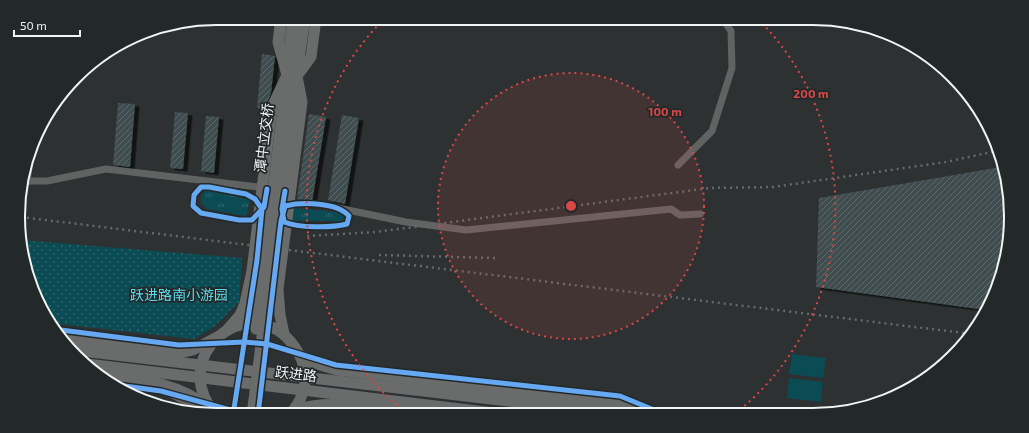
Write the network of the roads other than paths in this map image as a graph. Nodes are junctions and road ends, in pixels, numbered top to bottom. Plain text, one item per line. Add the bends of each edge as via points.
1 (280, 25) edge
2 (287, 25) edge
3 (294, 25) edge
4 (303, 25) edge
5 (308, 25) edge
6 (315, 25) edge
7 (727, 25) edge
8 (292, 75) junction
9 (279, 93) junction
10 (298, 96) junction
11 (678, 165) dead end
12 (29, 182) edge
13 (267, 188) junction
14 (333, 206) dead end
15 (700, 214) dead end
16 (222, 334) junction
17 (284, 334) junction
18 (70, 339) edge
19 (80, 351) edge
20 (303, 360) junction
21 (96, 365) edge
22 (114, 378) edge
23 (124, 384) edge
24 (193, 406) edge
25 (209, 408) edge
26 (212, 408) edge
27 (245, 408) edge
28 (253, 408) edge
29 (294, 408) edge
30 (302, 408) edge
31 (367, 408) edge
32 (452, 408) edge
33 (608, 408) edge
34 (610, 408) edge

1 - 8 main road, bridge via 278,42
2 - 9 street
3 - 8 main road
4 - 8 main road, bridge
5 - 10 street
6 - 8 main road, bridge via 311,57
7 - 11 street via 731,31 732,68 712,132
8 - 16 main road, bridge via 272,107 246,303 240,315
8 - 17 main road, bridge via 302,102 278,289
8 - 27 main road, 潭中立交桥, bridge
8 - 28 main road, 潭中立交桥, bridge via 290,120
9 - 10 street
9 - 13 street
10 - 13 street via 285,191
12 - 13 street via 106,169
14 - 15 street via 406,222 466,230 671,209 680,215
16 - 17 main road, bridge via 240,325 256,324 266,325
16 - 18 main road via 197,348 180,353
16 - 26 main road, bridge via 206,352 200,370 202,389
17 - 20 main road, bridge
19 - 33 main road, 跃进路
20 - 29 main road, bridge via 304,386
20 - 34 main road via 337,370
21 - 32 main road, 跃进路
22 - 25 main road via 171,386 194,396
23 - 24 street via 162,388
30 - 31 main road via 329,403

